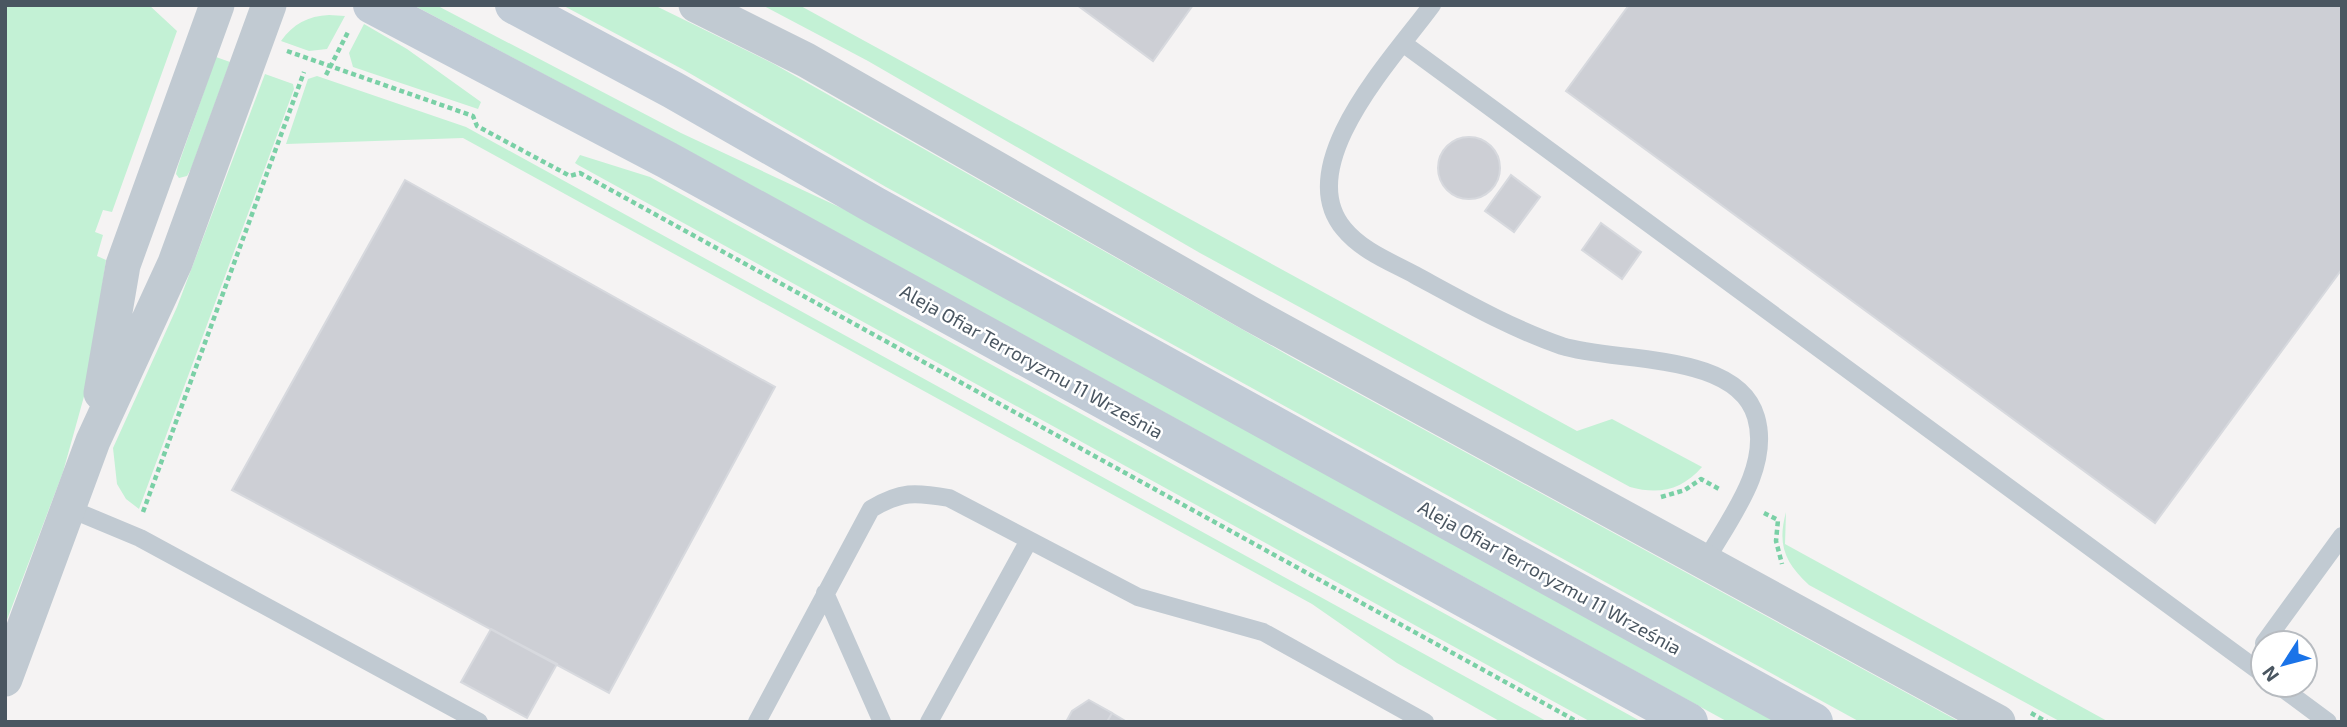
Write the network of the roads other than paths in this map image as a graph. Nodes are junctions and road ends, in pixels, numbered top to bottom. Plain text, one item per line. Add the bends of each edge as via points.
1 (217, 5) edge
2 (269, 5) edge
3 (514, 5) edge
4 (696, 5) edge
5 (1432, 5) edge
6 (362, 16) edge
7 (1404, 44) junction
8 (93, 441) junction
9 (68, 508) junction
10 (2342, 536) edge
11 (1028, 542) junction
12 (1705, 562) junction
13 (825, 593) junction
14 (2273, 629) edge
15 (2249, 663) edge
16 (5, 679) edge
17 (2297, 699) edge
18 (479, 722) edge
19 (757, 722) edge
20 (882, 722) edge
21 (929, 722) edge
22 (1425, 722) edge
23 (1689, 722) edge
24 (1814, 722) edge
25 (1998, 722) edge
26 (2328, 722) edge

1 - 8 street via 123,265
2 - 8 street via 175,263
3 - 24 street, Aleja Ofiar Terroryzmu 11 Września
4 - 12 street via 806,60 1251,314
5 - 7 lane
6 - 23 street, Aleja Ofiar Terroryzmu 11 Września via 679,167
7 - 12 lane via 1346,124 1334,151 1329,179 1332,207 1344,229 1365,248 1511,327 1565,347 1706,372 1744,395 1759,428 1757,464
7 - 15 lane
8 - 9 street
9 - 16 street
9 - 18 lane via 134,536
10 - 14 lane
11 - 13 lane via 949,498 894,495 871,509
11 - 21 lane
11 - 22 lane via 1138,597 1263,632
12 - 25 street
13 - 19 lane
13 - 20 lane
17 - 26 lane

